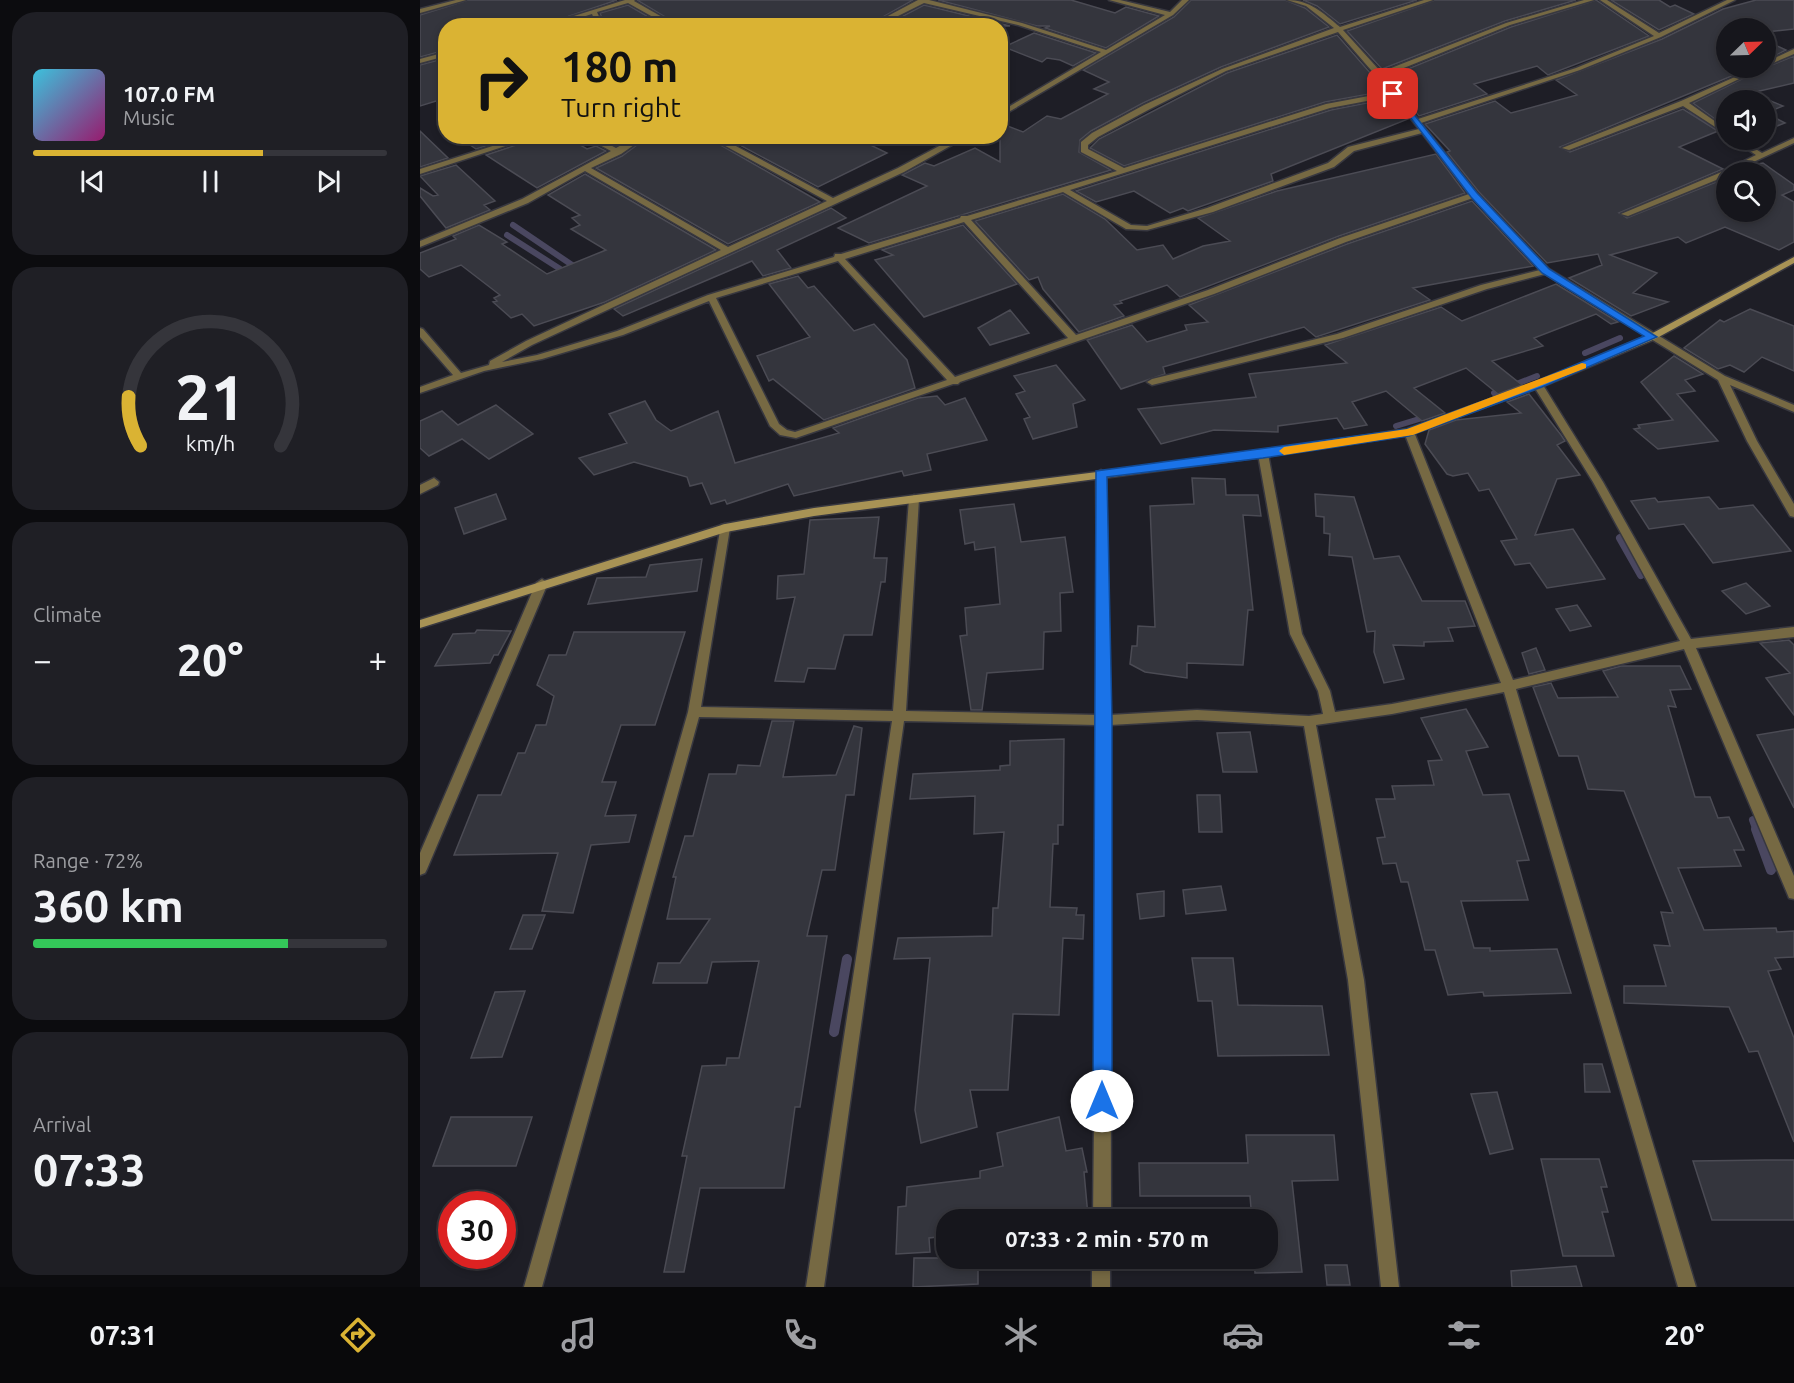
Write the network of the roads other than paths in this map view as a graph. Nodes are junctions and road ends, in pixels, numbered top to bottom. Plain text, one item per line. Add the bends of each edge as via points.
1 (463, 0) edge
2 (631, 0) edge
3 (923, 0) edge
4 (1112, 0) edge
5 (1186, 0) edge
6 (1290, 0) edge
7 (1315, 0) edge
8 (1430, 0) edge
9 (1591, 0) edge
10 (1603, 0) edge
11 (1732, 0) edge
12 (1308, 5) junction
13 (420, 11) edge
14 (594, 12) junction
15 (1171, 14) junction
16 (573, 18) edge
17 (597, 18) edge
18 (661, 18) edge
19 (888, 18) edge
20 (996, 18) edge
21 (1008, 21) edge
22 (1339, 29) junction
23 (1659, 36) junction
24 (1794, 51) edge
25 (1107, 52) junction
26 (438, 56) edge
27 (1776, 59) edge
28 (420, 61) edge
29 (1380, 75) junction
30 (1738, 78) edge
31 (1393, 94) junction
32 (1684, 103) junction
33 (1008, 111) edge
34 (1417, 122) junction
35 (1716, 125) edge
36 (1424, 130) junction
37 (1794, 140) edge
38 (508, 144) edge
39 (602, 144) edge
40 (631, 144) edge
41 (725, 144) edge
42 (949, 144) edge
43 (1566, 148) dead end
44 (1752, 150) edge
45 (618, 152) junction
46 (1760, 155) junction
47 (1747, 162) edge
48 (587, 169) junction
49 (1123, 171) junction
50 (420, 172) edge
51 (1716, 177) edge
52 (1063, 189) junction
53 (1474, 195) junction
54 (832, 201) junction
55 (1625, 214) dead end
56 (964, 218) junction
57 (420, 244) edge
58 (727, 250) junction
59 (838, 256) junction
60 (1794, 260) edge
61 (1546, 271) junction
62 (711, 297) junction
63 (420, 331) edge
64 (1652, 337) junction
65 (1074, 339) junction
66 (482, 369) junction
67 (460, 377) junction
68 (1722, 378) junction
69 (955, 381) junction
70 (1152, 382) dead end
71 (1538, 385) junction
72 (420, 390) edge
73 (1794, 409) edge
74 (1409, 432) junction
75 (1263, 454) junction
76 (1101, 474) junction
77 (434, 482) dead end
78 (420, 490) edge
79 (914, 499) junction
80 (1794, 513) edge
81 (725, 528) junction
82 (542, 583) junction
83 (420, 624) edge
84 (1794, 632) edge
85 (1688, 645) junction
86 (1509, 687) junction
87 (694, 712) junction
88 (899, 714) junction
89 (1330, 718) junction
90 (1104, 720) junction
91 (1309, 721) junction
92 (420, 868) edge
93 (1794, 893) edge
94 (1102, 1209) edge
95 (1101, 1269) edge
96 (533, 1287) edge
97 (815, 1287) edge
98 (1101, 1287) edge
99 (1390, 1287) edge
100 (1687, 1287) edge

1 - 13 street
2 - 14 street
2 - 18 street
3 - 19 street
3 - 20 street
4 - 15 street
5 - 15 street
6 - 12 street
7 - 12 street
8 - 22 street
9 - 29 street via 1508,24
10 - 23 street
11 - 23 street
12 - 22 street
14 - 16 street
14 - 17 street
15 - 25 street
21 - 25 street
22 - 29 street
22 - 49 street via 1224,70 1147,107 1084,144 1084,150
23 - 34 street via 1561,75
24 - 27 street
25 - 33 street
26 - 28 street
29 - 31 street
30 - 32 street
31 - 34 street
31 - 49 street via 1329,106
32 - 35 street
32 - 43 street
34 - 36 street
36 - 52 street via 1351,149 1331,165 1210,210 1147,228 1129,227
36 - 53 street
37 - 46 street
38 - 50 street
39 - 45 street
40 - 45 street
41 - 54 street
42 - 54 street
44 - 46 street
45 - 48 street
46 - 47 street
48 - 57 street via 496,215
48 - 58 street
49 - 52 street
51 - 55 street
52 - 56 street
53 - 61 street
53 - 65 street
54 - 58 street
56 - 59 street
56 - 65 street
58 - 66 street
59 - 62 street
59 - 69 street
60 - 64 main road
61 - 64 street
61 - 70 street via 1484,287 1340,336
62 - 66 street via 620,333
62 - 69 street via 775,426 784,433 796,435
63 - 67 street
64 - 68 street
64 - 71 main road
65 - 69 street
66 - 67 street
67 - 72 street
68 - 73 street
68 - 80 street via 1752,441
71 - 74 main road
71 - 85 street via 1598,482
74 - 75 main road
74 - 86 street
75 - 76 main road
75 - 89 street via 1296,634 1324,691
76 - 79 main road
76 - 90 street
77 - 78 street
79 - 81 main road
79 - 88 street
81 - 82 main road
81 - 87 street
82 - 83 main road
82 - 92 street
84 - 85 street
85 - 86 street
85 - 93 street
86 - 89 street
86 - 100 street
87 - 88 street
87 - 96 street
88 - 90 street
88 - 97 street
89 - 91 street
90 - 91 street via 1197,715
90 - 94 street
91 - 99 street via 1356,980
95 - 98 street

